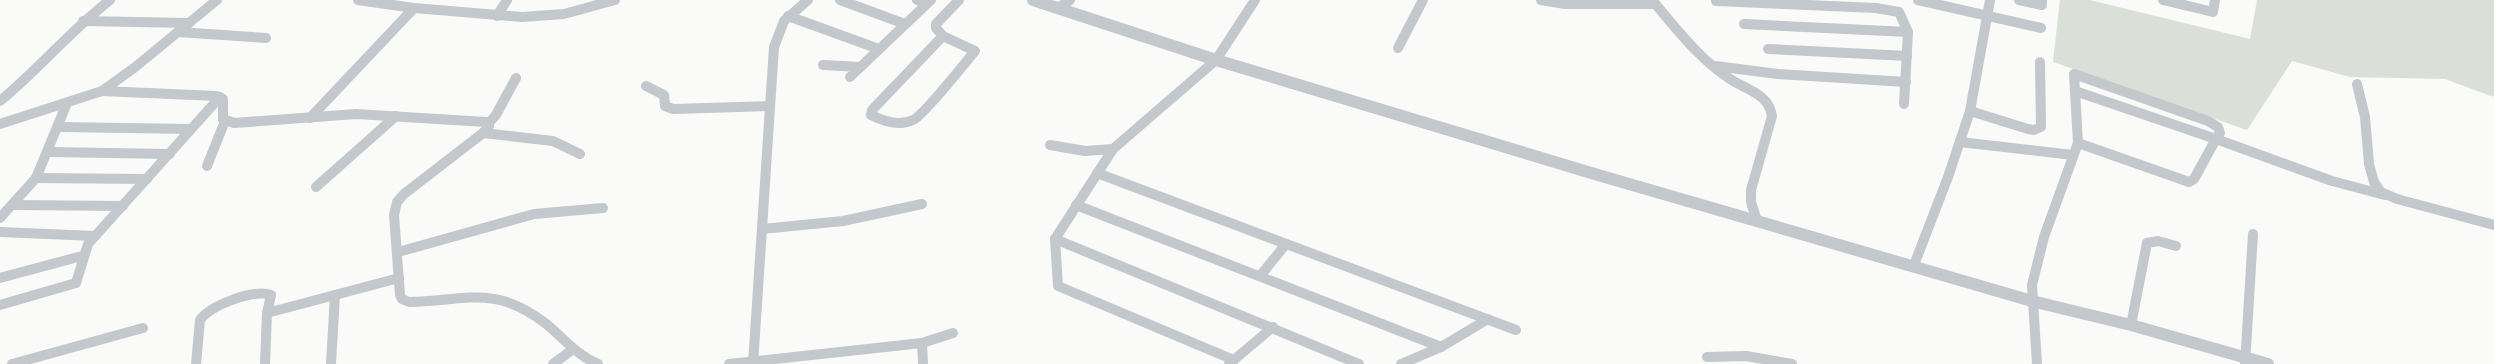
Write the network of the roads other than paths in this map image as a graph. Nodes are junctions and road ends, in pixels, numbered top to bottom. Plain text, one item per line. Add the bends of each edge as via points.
1 (110, 0) edge
2 (217, 0) edge
3 (358, 0) edge
4 (361, 0) edge
5 (507, 0) edge
6 (584, 0) edge
7 (615, 0) edge
8 (808, 0) edge
9 (840, 0) edge
10 (917, 0) edge
11 (959, 0) edge
12 (1033, 0) edge
13 (1070, 0) edge
14 (1255, 0) edge
15 (1423, 0) edge
16 (1541, 0) edge
17 (1872, 0) edge
18 (1918, 0) edge
19 (1990, 0) edge
20 (2019, 0) edge
21 (2042, 0) edge
22 (2163, 0) edge
23 (2215, 0) edge
24 (1716, 1) dead end
25 (929, 2) edge
26 (1654, 2) edge
27 (414, 8) junction
28 (1058, 8) junction
29 (1876, 8) junction
30 (579, 10) junction
31 (1988, 15) junction
32 (497, 16) junction
33 (788, 16) junction
34 (83, 21) junction
35 (189, 23) junction
36 (905, 24) junction
37 (1744, 24) dead end
38 (2041, 28) dead end
39 (178, 32) junction
40 (1908, 32) junction
41 (943, 36) junction
42 (266, 38) dead end
43 (1398, 48) dead end
44 (879, 49) junction
45 (1768, 49) dead end
46 (1907, 56) junction
47 (1216, 60) junction
48 (2040, 62) dead end
49 (823, 65) dead end
50 (1715, 66) junction
51 (860, 67) junction
52 (850, 77) dead end
53 (516, 78) dead end
54 (1906, 82) junction
55 (2358, 84) dead end
56 (646, 86) dead end
57 (102, 91) junction
58 (2075, 91) junction
59 (220, 98) junction
60 (0, 101) edge
61 (67, 104) junction
62 (1904, 104) dead end
63 (770, 106) junction
64 (1970, 111) junction
65 (396, 116) junction
66 (310, 118) junction
67 (225, 121) junction
68 (0, 124) edge
69 (488, 124) junction
70 (59, 127) junction
71 (191, 129) junction
72 (483, 133) junction
73 (2216, 139) junction
74 (1960, 142) junction
75 (2078, 143) junction
76 (1050, 145) dead end
77 (1113, 149) junction
78 (48, 152) junction
79 (170, 154) junction
80 (580, 154) dead end
81 (2073, 155) junction
82 (207, 166) dead end
83 (1097, 173) junction
84 (36, 178) junction
85 (147, 179) junction
86 (316, 187) dead end
87 (2385, 194) junction
88 (922, 204) dead end
89 (12, 205) junction
90 (1076, 205) junction
91 (123, 206) junction
92 (603, 208) dead end
93 (0, 218) edge
94 (1757, 221) junction
95 (2494, 225) edge
96 (762, 229) junction
97 (0, 232) edge
98 (2253, 234) dead end
99 (95, 236) junction
100 (1055, 239) junction
101 (1286, 244) junction
102 (2176, 246) dead end
103 (398, 252) junction
104 (82, 256) junction
105 (1914, 265) junction
106 (1260, 276) junction
107 (0, 278) edge
108 (399, 278) junction
109 (335, 295) junction
110 (2032, 301) junction
111 (0, 305) edge
112 (267, 313) junction
113 (1488, 320) junction
114 (2131, 325) junction
115 (1273, 327) junction
116 (143, 328) dead end
117 (1516, 330) dead end
118 (953, 333) dead end
119 (922, 343) junction
120 (1441, 347) junction
121 (568, 357) edge
122 (1707, 358) dead end
123 (2244, 360) edge
124 (753, 362) edge
125 (1232, 362) edge
126 (12, 364) edge
127 (196, 364) edge
128 (265, 364) edge
129 (331, 364) edge
130 (553, 364) edge
131 (598, 364) edge
132 (729, 364) edge
133 (923, 364) edge
134 (1359, 364) edge
135 (1401, 364) edge
136 (1792, 364) edge
137 (2037, 364) edge
138 (2268, 364) edge

1 - 34 street
2 - 35 street
3 - 4 street
4 - 27 street
5 - 32 street
6 - 30 street
7 - 30 street
8 - 33 street
9 - 36 street
10 - 25 street
11 - 41 street via 936,24 936,28
12 - 28 street
13 - 28 street
14 - 47 street
15 - 43 street
16 - 26 street via 1565,4
17 - 29 street
18 - 31 street
19 - 31 street
20 - 21 street via 2042,5
22 - 23 street via 2213,12
24 - 29 street
25 - 36 street
26 - 50 street
27 - 32 street via 459,10
27 - 66 street
28 - 47 street
29 - 40 street via 1899,12
30 - 32 street via 550,15
31 - 38 street
31 - 64 street
33 - 44 street
33 - 63 street via 780,28 774,47
34 - 35 street
34 - 60 street via 23,82
35 - 39 street
36 - 44 street
37 - 40 street
39 - 42 street
39 - 57 street
40 - 46 street
41 - 41 street via 872,110 871,115 909,122 918,117 976,51
44 - 51 street
45 - 46 street
46 - 54 street
47 - 77 street
47 - 94 street
48 - 64 street via 2043,122 2038,129 2028,129
49 - 51 street
50 - 54 street via 1778,74
50 - 94 street via 1767,100 1772,110 1751,190 1751,202
51 - 52 street
53 - 69 street via 496,115
54 - 62 street
55 - 87 street via 2365,117 2369,164 2374,182
56 - 63 street via 664,95 663,104 669,108
57 - 59 street
57 - 61 street
58 - 73 street
58 - 73 street via 2074,74 2208,121 2219,130
58 - 75 street
59 - 67 street via 224,103 222,117
59 - 71 street
61 - 68 street
61 - 70 street
63 - 96 street
64 - 74 street
65 - 66 street via 356,114
65 - 69 street via 481,120
65 - 86 street
66 - 67 street
67 - 82 street
69 - 72 street
70 - 71 street
70 - 78 street
71 - 79 street
72 - 80 street via 553,141
72 - 103 street via 397,202 394,215
73 - 75 street via 2194,179 2189,182
73 - 87 street via 2332,182
74 - 81 street
74 - 105 street
75 - 81 street
76 - 77 street via 1085,151
77 - 83 street
78 - 79 street
78 - 84 street
79 - 85 street
81 - 110 street via 2044,237 2032,285
83 - 90 street
83 - 101 street
84 - 85 street
84 - 89 street
85 - 91 street
87 - 95 street
88 - 96 street via 853,221
89 - 91 street
89 - 93 street
90 - 100 street
90 - 106 street
91 - 99 street
92 - 103 street via 534,214
94 - 105 street
96 - 124 street
97 - 99 street
98 - 123 street
99 - 104 street
100 - 115 street
100 - 125 street via 1058,286
101 - 106 street
101 - 113 street
102 - 114 street via 2160,242 2147,243
103 - 108 street
104 - 107 street
104 - 111 street via 79,279 76,283
105 - 110 street
106 - 120 street
108 - 109 street
108 - 121 street via 400,295 402,299 410,302 468,296 494,298 514,305 545,324
109 - 112 street
109 - 129 street
110 - 114 street
110 - 137 street
112 - 127 street via 272,299 271,295 265,293 206,311 200,320
112 - 128 street
113 - 117 street
113 - 120 street
114 - 123 street
115 - 125 street
115 - 134 street
116 - 126 street
118 - 119 street
119 - 124 street
119 - 133 street
120 - 135 street
121 - 130 street
121 - 131 street
122 - 136 street via 1746,356
123 - 138 street
124 - 132 street

